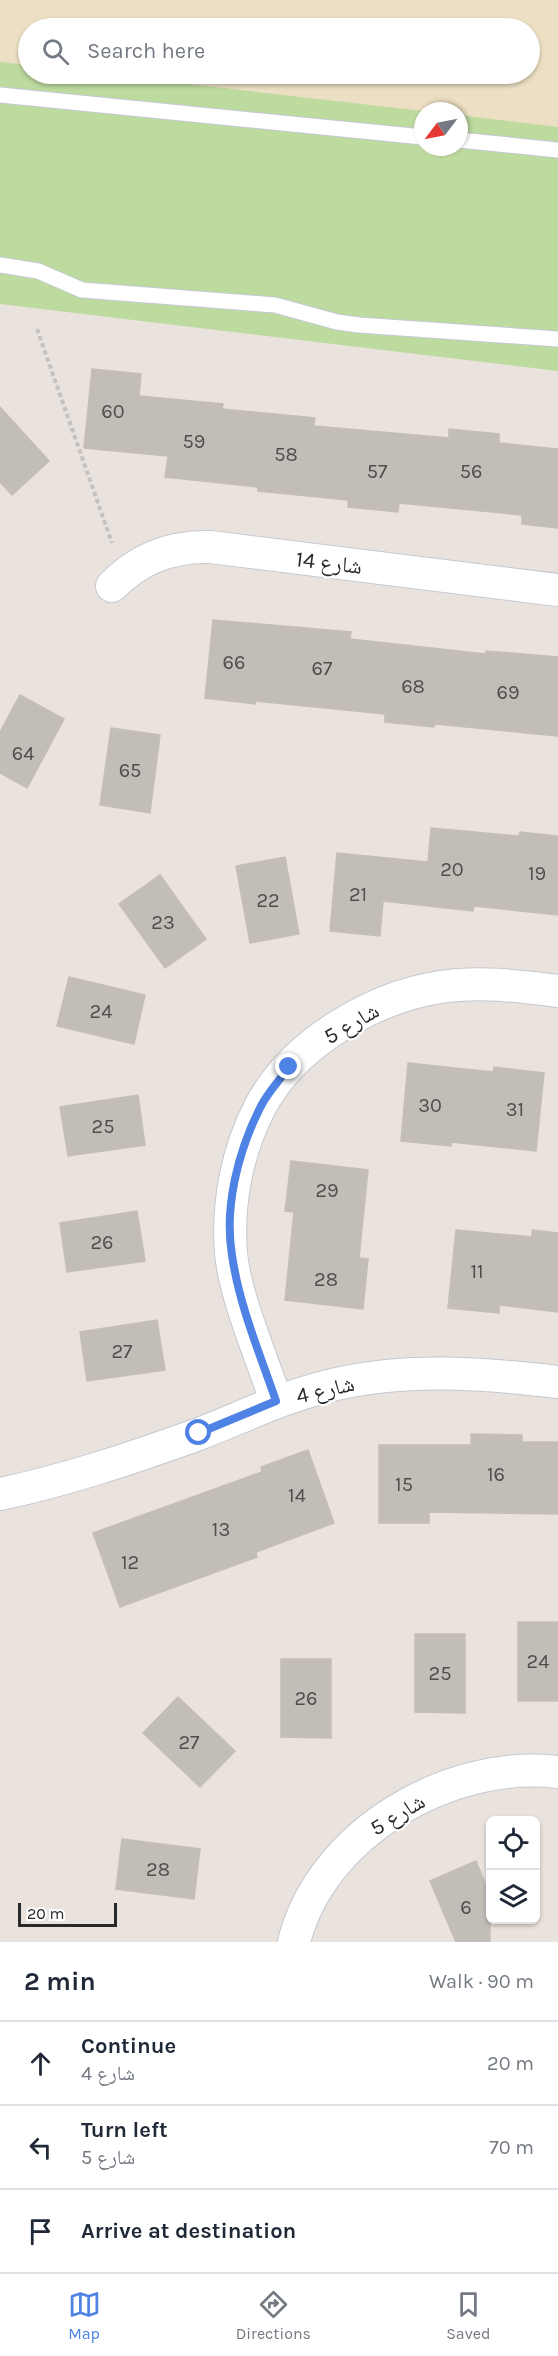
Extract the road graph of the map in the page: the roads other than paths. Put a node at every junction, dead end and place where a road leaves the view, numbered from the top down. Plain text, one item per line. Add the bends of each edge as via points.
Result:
1 (0, 95) edge
2 (414, 136) edge
3 (468, 141) edge
4 (558, 150) edge
5 (0, 265) edge
6 (558, 339) edge
7 (117, 580) road end
8 (558, 590) edge
9 (558, 991) edge
10 (558, 1382) edge
11 (276, 1401) junction
12 (0, 1494) edge
13 (558, 1772) edge
14 (294, 1942) edge

1 - 2 lane
3 - 4 lane
5 - 6 lane via 38,271 82,290 275,305 359,325
7 - 8 street, شارع 14 via 150,557 189,547
9 - 11 street, شارع 5 via 493,983 440,987 400,997 326,1034 289,1067 260,1107 241,1156 231,1204 231,1254
10 - 11 street, شارع 4 via 440,1373 330,1386
11 - 12 street, شارع 4 via 141,1454
13 - 14 street, شارع 5 via 505,1772 462,1781 422,1797 385,1819 354,1842 329,1870 308,1903

